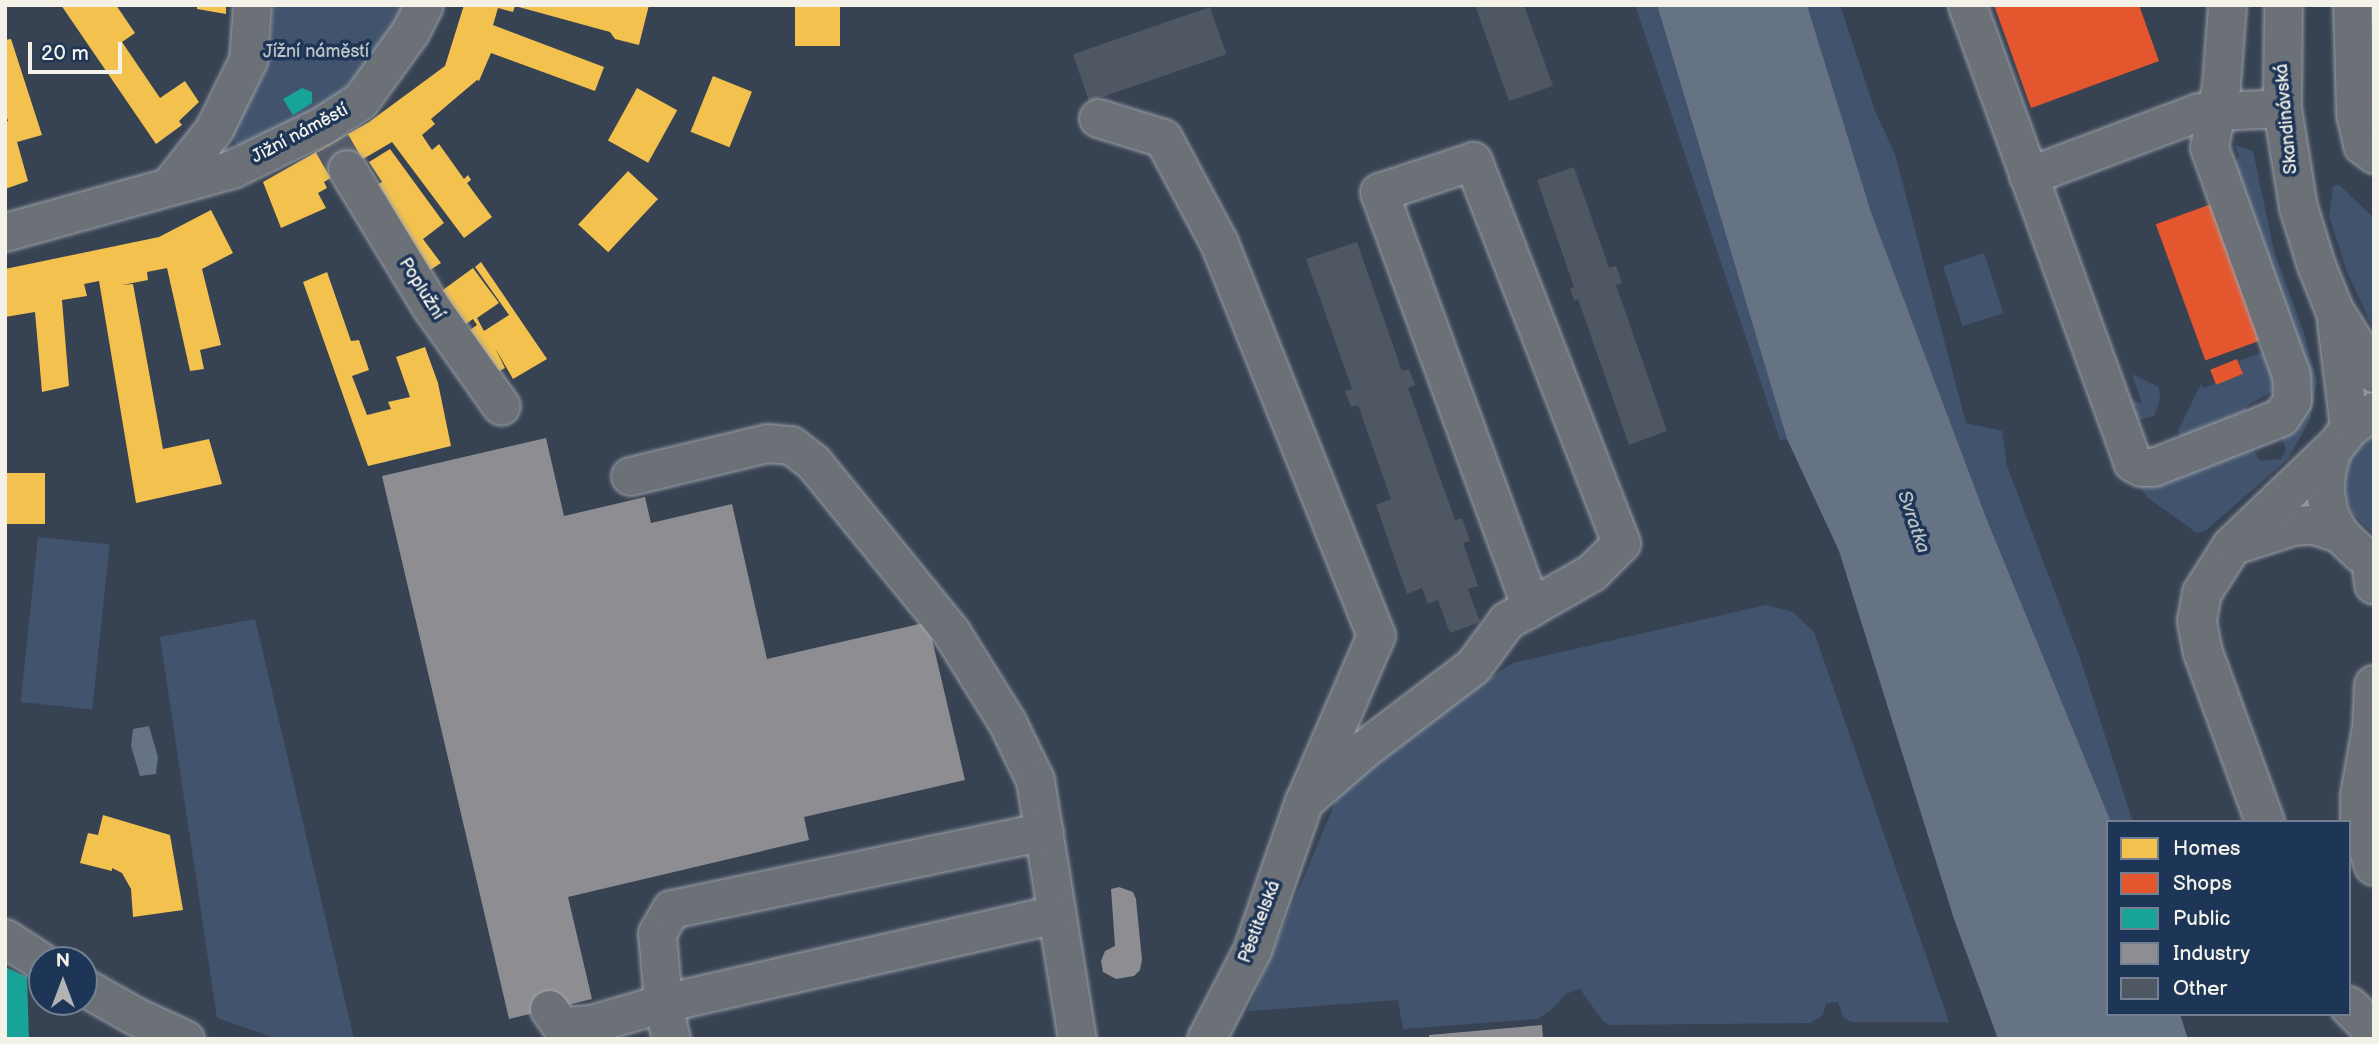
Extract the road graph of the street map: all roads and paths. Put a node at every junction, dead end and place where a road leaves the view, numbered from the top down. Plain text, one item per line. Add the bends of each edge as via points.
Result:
1 (252, 5) edge
2 (424, 5) edge
3 (1967, 5) edge
4 (2227, 5) edge
5 (2283, 5) edge
6 (2351, 5) edge
7 (2282, 107) junction
8 (2217, 110) junction
9 (1098, 118) dead end
10 (334, 146) junction
11 (2374, 154) edge
12 (2028, 176) junction
13 (169, 186) junction
14 (5, 232) edge
15 (2334, 310) junction
16 (2374, 373) edge
17 (501, 406) dead end
18 (2352, 430) edge
19 (630, 476) dead end
20 (2339, 533) junction
21 (2232, 546) junction
22 (2373, 568) edge
23 (1531, 607) junction
24 (2374, 685) edge
25 (2373, 725) edge
26 (1304, 801) junction
27 (2264, 820) edge
28 (1044, 831) junction
29 (2374, 866) edge
30 (1055, 914) junction
31 (5, 938) edge
32 (28, 953) edge
33 (98, 995) edge
34 (663, 1003) junction
35 (2351, 1008) edge
36 (550, 1009) dead end
37 (2374, 1031) edge
38 (185, 1039) edge
39 (671, 1039) edge
40 (1077, 1039) edge
41 (1206, 1039) edge

1 - 13 street via 248,60 214,129
2 - 10 street, Jižní náměstí
3 - 12 street
4 - 8 street
5 - 7 street, Skandinávská
6 - 11 street via 2355,114 2362,145
7 - 8 street
7 - 15 street, Skandinávská via 2298,206
8 - 12 street via 2188,116
8 - 12 street via 2209,147 2291,375 2292,400 2281,417 2152,467 2133,462
9 - 26 street, Pěstitelská via 1163,138 1219,243 1376,635
10 - 13 street, Jižní náměstí
10 - 17 street, Poplužní via 431,307
13 - 14 street, Jižní náměstí
15 - 16 street, Skandinávská
15 - 18 street, Skandinávská
18 - 20 street, Skandinávská via 2326,471 2329,514
18 - 21 highway
19 - 28 street via 767,443 791,445 813,462 951,632 1007,722 1035,780
20 - 21 highway via 2314,525 2293,526
20 - 22 street
21 - 27 highway via 2202,593 2197,621 2203,653
23 - 23 street via 1592,572 1621,543 1473,161 1379,192
23 - 26 street via 1507,620 1473,666 1364,748
24 - 25 highway
25 - 29 highway via 2362,774 2360,824
26 - 41 street, Pěstitelská via 1252,950
28 - 30 street
28 - 34 street via 671,909 657,933
30 - 34 street
30 - 40 street
31 - 32 street
33 - 38 street
34 - 36 street via 591,1024 561,1026
34 - 39 street
35 - 37 highway

